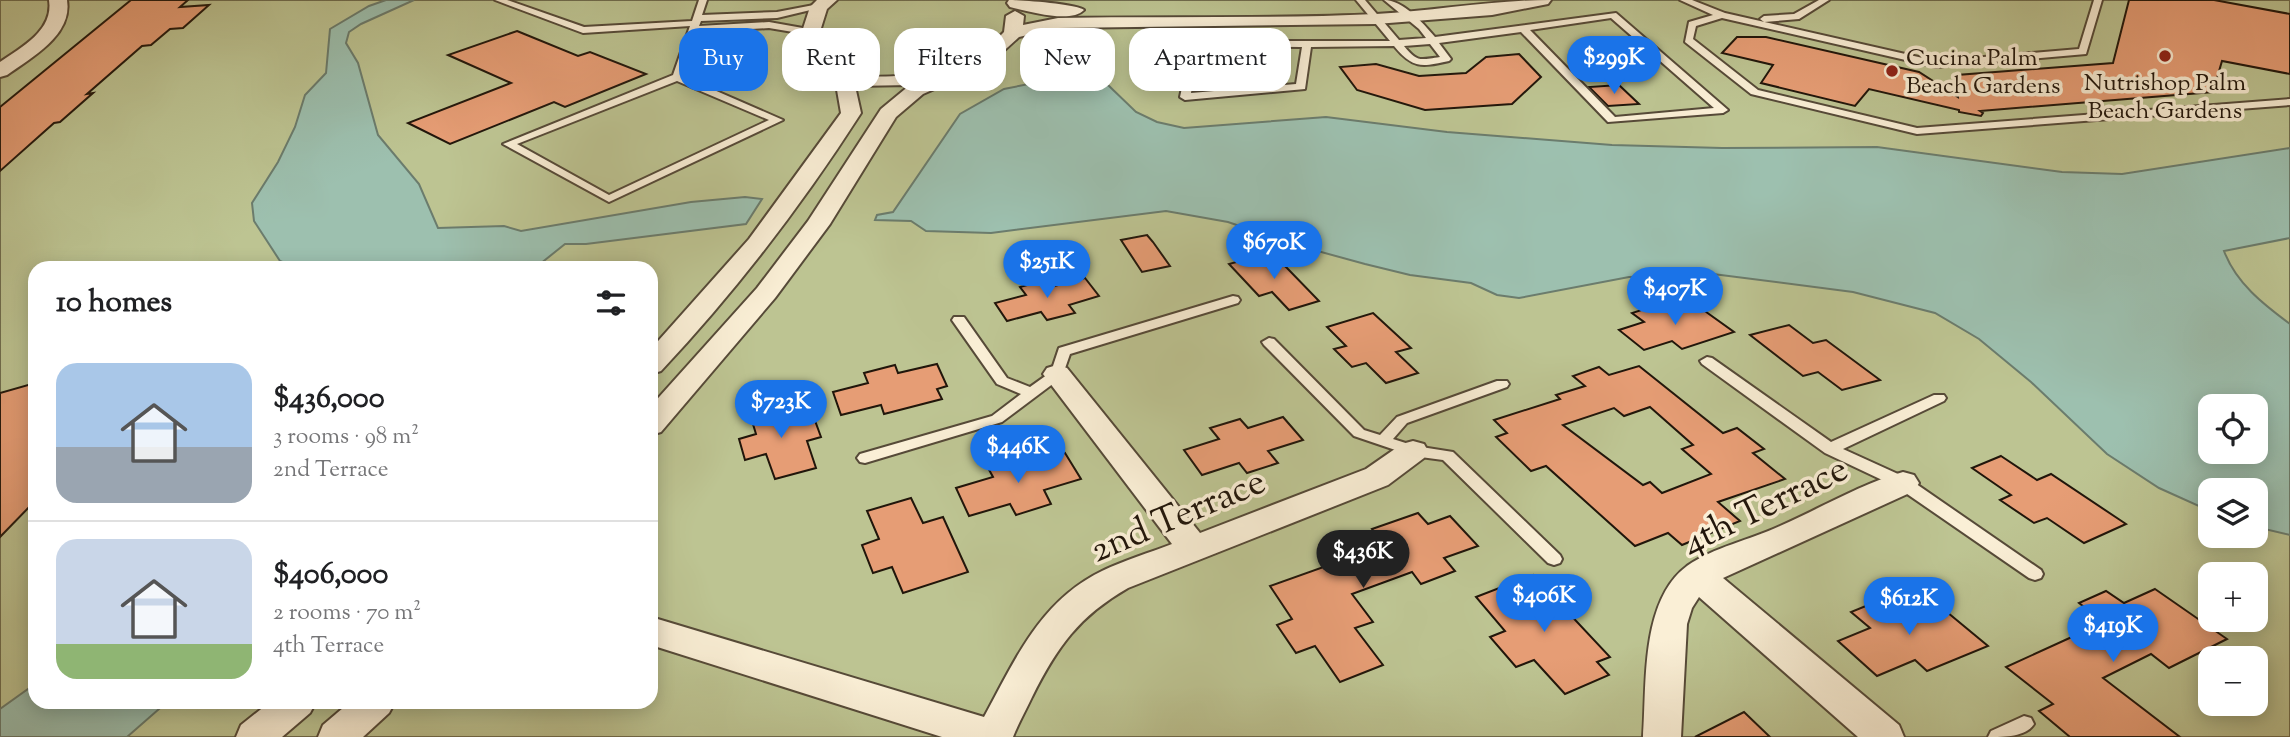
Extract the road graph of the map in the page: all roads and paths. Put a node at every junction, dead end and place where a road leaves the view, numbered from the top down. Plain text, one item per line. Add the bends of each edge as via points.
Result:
1 (58, 0) edge
2 (499, 0) edge
3 (1420, 0) edge
4 (1542, 0) edge
5 (1684, 0) edge
6 (1825, 0) edge
7 (2098, 0) edge
8 (705, 1) edge
9 (1389, 1) edge
10 (1016, 2) edge
11 (1362, 2) edge
12 (824, 4) edge
13 (1722, 15) junction
14 (1406, 16) junction
15 (1376, 19) junction
16 (1748, 20) junction
17 (695, 23) junction
18 (783, 28) edge
19 (813, 28) edge
20 (1522, 28) junction
21 (1013, 33) junction
22 (1006, 39) edge
23 (1433, 41) junction
24 (1396, 43) junction
25 (1307, 44) junction
26 (0, 71) edge
27 (677, 77) junction
28 (848, 91) edge
29 (915, 91) edge
30 (2290, 102) edge
31 (1233, 300) dead end
32 (959, 320) dead end
33 (1269, 342) dead end
34 (658, 357) edge
35 (1707, 361) dead end
36 (1057, 374) junction
37 (1502, 384) dead end
38 (1031, 393) junction
39 (1939, 398) dead end
40 (658, 417) edge
41 (1398, 446) junction
42 (1830, 449) junction
43 (865, 458) dead end
44 (1903, 483) junction
45 (1194, 548) junction
46 (1554, 559) dead end
47 (2035, 574) dead end
48 (1698, 576) junction
49 (658, 633) edge
50 (289, 709) edge
51 (368, 709) edge
52 (2024, 723) dead end
53 (255, 737) edge
54 (337, 737) edge
55 (993, 737) edge
56 (1662, 737) edge
57 (1885, 737) edge
58 (1998, 737) edge

1 - 26 street via 60,17 52,29
2 - 17 lane via 583,30
3 - 9 street
4 - 14 street via 1492,10
5 - 13 lane
6 - 16 lane via 1796,17
7 - 16 lane via 2083,52 1936,64
8 - 17 lane
9 - 11 street
9 - 14 lane
10 - 11 street via 1058,10
10 - 21 street
11 - 15 lane
12 - 17 lane via 777,15
12 - 19 street
13 - 16 lane
13 - 30 lane via 1692,24 1688,40 1755,92 1917,131
14 - 15 street
14 - 23 lane
15 - 21 street via 1058,23
15 - 24 lane
17 - 18 lane
17 - 27 lane
20 - 20 lane via 1612,120 1723,110 1613,15
20 - 23 lane
21 - 22 street
23 - 24 lane
23 - 24 lane via 1446,59 1411,60
24 - 25 lane
25 - 25 lane via 1195,43 1185,97 1301,87
27 - 27 lane via 779,120 610,199 508,144
28 - 34 street via 851,113 783,212
29 - 40 street via 888,113 824,215 773,283
31 - 36 lane via 1064,351
32 - 38 lane via 1002,381
33 - 41 lane via 1359,433
35 - 42 lane
36 - 38 lane
36 - 45 street
37 - 41 lane via 1402,420
38 - 43 lane via 997,419
39 - 42 lane
41 - 45 street, 2nd Terrace via 1377,477
41 - 46 lane via 1448,456
42 - 44 lane
44 - 47 lane
44 - 48 street, 4th Terrace
45 - 55 street, 2nd Terrace via 1116,579 1065,615
48 - 56 street, 4th Terrace via 1680,598 1669,624
48 - 57 street
49 - 55 street
50 - 53 street
51 - 54 street
52 - 58 lane

